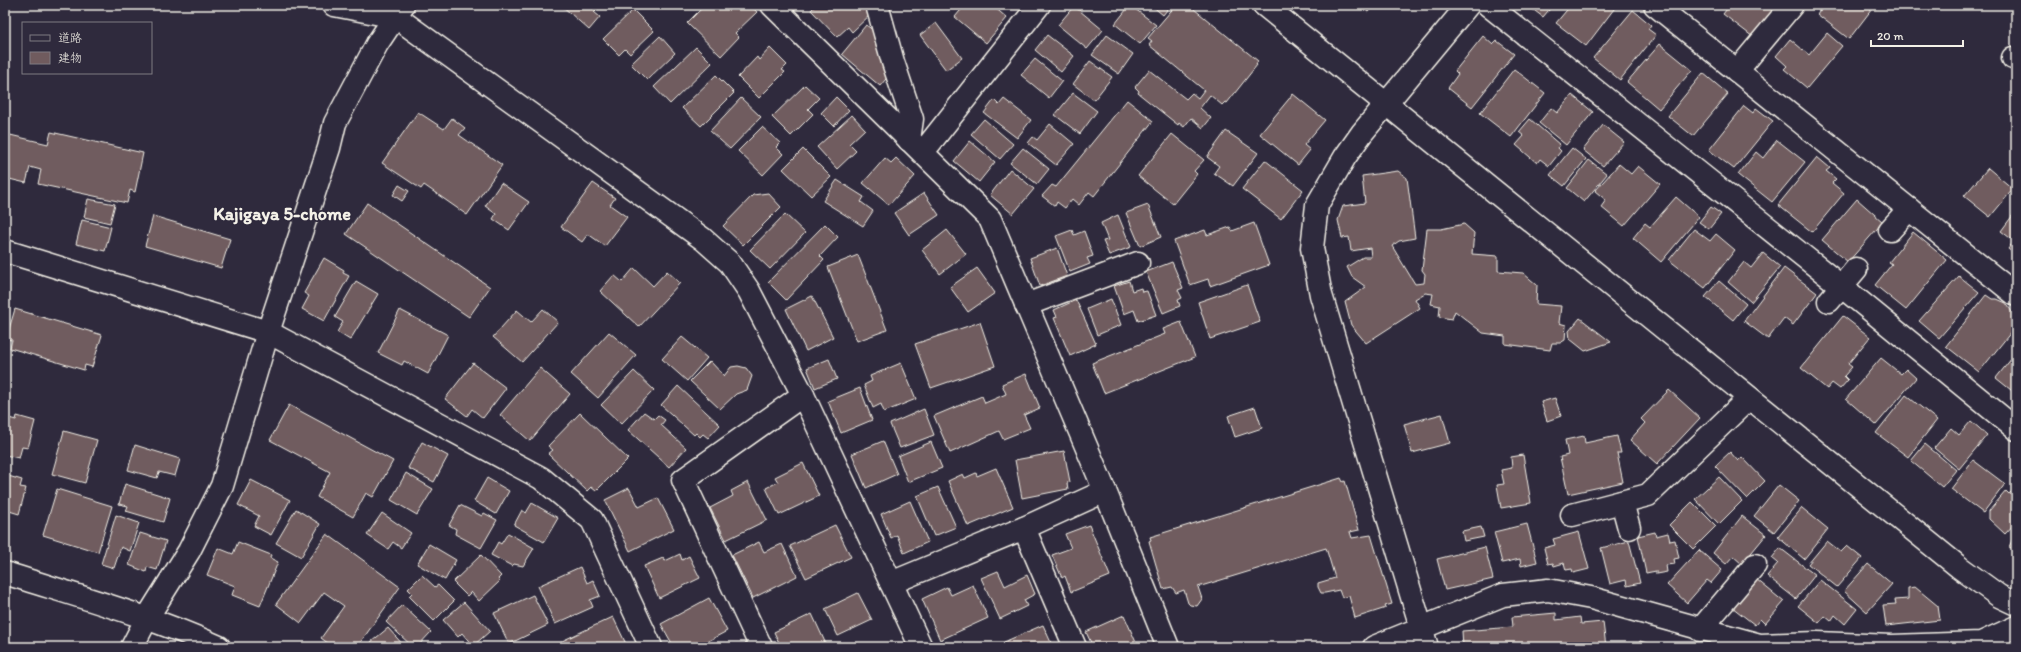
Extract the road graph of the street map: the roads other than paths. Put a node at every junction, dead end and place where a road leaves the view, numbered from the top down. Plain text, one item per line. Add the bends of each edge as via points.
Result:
1 (334, 5) edge
2 (772, 5) edge
3 (877, 5) edge
4 (1039, 5) edge
5 (1264, 5) edge
6 (1468, 5) edge
7 (1488, 5) edge
8 (1655, 5) edge
9 (1792, 5) edge
10 (399, 11) edge
11 (1737, 71) junction
12 (1386, 104) junction
13 (916, 146) junction
14 (1908, 209) junction
15 (1890, 230) dead end
16 (5, 251) edge
17 (1138, 263) dead end
18 (1856, 269) dead end
19 (1835, 294) junction
20 (2016, 295) edge
21 (1026, 305) junction
22 (268, 332) junction
23 (803, 395) junction
24 (1749, 398) junction
25 (2016, 429) edge
26 (1105, 491) junction
27 (1622, 502) junction
28 (1572, 516) dead end
29 (1024, 528) junction
30 (1629, 528) dead end
31 (1755, 565) dead end
32 (5, 573) edge
33 (891, 583) junction
34 (2016, 604) edge
35 (147, 618) junction
36 (2016, 627) edge
37 (1700, 630) junction
38 (1424, 637) edge
39 (1817, 645) edge
40 (132, 647) edge
41 (219, 647) edge
42 (651, 647) edge
43 (762, 647) edge
44 (921, 647) edge
45 (1075, 647) edge
46 (1168, 647) edge
47 (1374, 647) edge
48 (1892, 647) edge

1 - 10 street
2 - 13 street
3 - 13 street via 912,119
4 - 13 street
5 - 12 street
6 - 12 street
7 - 19 street
8 - 11 street
9 - 11 street
10 - 22 street via 377,44 335,123
10 - 23 street via 703,239 730,263 749,291
11 - 14 street
12 - 24 street
12 - 38 street via 1345,157 1317,205 1312,248 1321,295
13 - 21 street via 990,219
14 - 15 street
14 - 20 street
16 - 22 street
17 - 21 street
18 - 19 street
19 - 25 street
21 - 26 street
22 - 35 street via 222,486 189,551
22 - 42 street via 541,478 592,520
23 - 33 street
23 - 43 street via 683,480
24 - 27 street via 1648,495
24 - 34 street via 1958,567 1999,596
26 - 29 street
26 - 46 street
27 - 28 street
27 - 30 street
29 - 33 street
29 - 45 street
31 - 37 street
32 - 35 street
33 - 44 street
35 - 40 street
35 - 41 street
36 - 48 street via 1981,643
37 - 38 street via 1591,598 1548,590 1503,595
37 - 39 street via 1760,646
38 - 47 street
39 - 48 street

